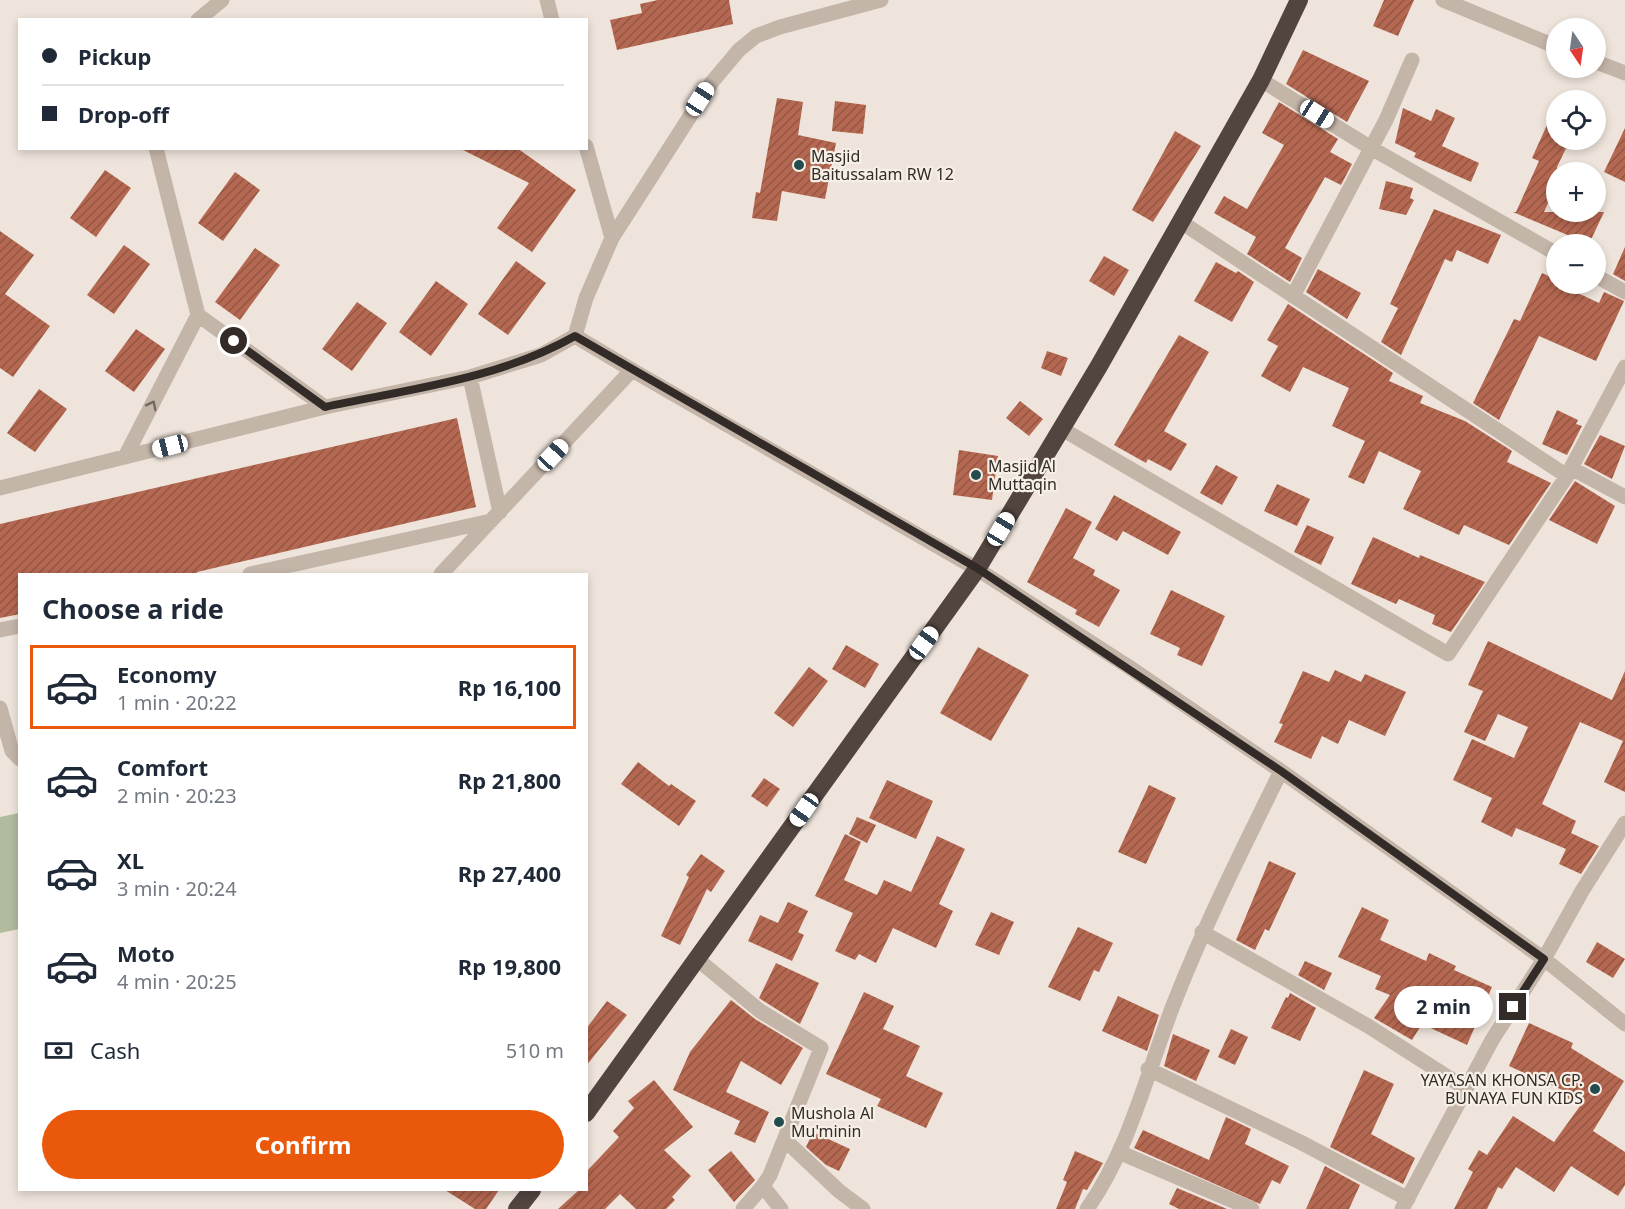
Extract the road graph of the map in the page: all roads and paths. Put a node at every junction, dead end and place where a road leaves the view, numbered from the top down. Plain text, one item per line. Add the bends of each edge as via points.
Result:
1 (222, 0) edge
2 (547, 0) edge
3 (881, 0) edge
4 (1299, 0) edge
5 (1443, 0) edge
6 (200, 18) edge
7 (552, 18) edge
8 (1546, 42) edge
9 (1412, 60) dead end
10 (1606, 66) edge
11 (1625, 74) edge
12 (1261, 81) junction
13 (1371, 148) junction
14 (157, 150) edge
15 (587, 150) edge
16 (1181, 222) junction
17 (612, 238) junction
18 (1546, 248) edge
19 (1606, 282) edge
20 (1625, 292) edge
21 (1293, 296) junction
22 (198, 315) junction
23 (575, 336) junction
24 (1625, 366) edge
25 (632, 370) junction
26 (470, 377) junction
27 (325, 407) junction
28 (1062, 429) junction
29 (125, 457) junction
30 (1569, 472) junction
31 (0, 488) edge
32 (1625, 496) edge
33 (495, 517) junction
34 (977, 568) junction
35 (254, 573) edge
36 (442, 573) edge
37 (18, 626) edge
38 (0, 630) edge
39 (0, 708) edge
40 (18, 757) edge
41 (1281, 771) junction
42 (1625, 823) edge
43 (1202, 932) junction
44 (697, 959) junction
45 (1544, 959) junction
46 (1625, 1024) edge
47 (1148, 1070) junction
48 (1465, 1088) junction
49 (588, 1110) edge
50 (785, 1140) junction
51 (1121, 1153) junction
52 (763, 1186) junction
53 (531, 1191) edge
54 (1405, 1204) edge
55 (517, 1209) edge
56 (743, 1209) edge
57 (780, 1209) edge
58 (862, 1209) edge
59 (1087, 1209) edge
60 (1252, 1209) edge

1 - 6 street
2 - 7 street
3 - 17 street via 780,27 756,36 739,50 712,82
4 - 12 highway
5 - 8 street
9 - 13 street
10 - 11 street
12 - 13 street
12 - 16 highway
13 - 18 street
13 - 21 street
14 - 22 street
15 - 17 street
16 - 21 street
16 - 28 highway
17 - 23 street via 586,298
19 - 20 street
21 - 30 street
22 - 27 street
29 -> 22 street
23 - 25 street
23 - 26 street via 541,355
24 - 30 street
25 - 33 street
25 - 34 street
26 - 27 street
26 - 33 street
27 - 29 street
28 - 30 street via 1448,654
28 - 34 highway
29 - 31 street
30 - 32 street
33 - 35 street
33 - 36 street
34 - 41 street
34 - 44 highway
37 - 38 street
39 - 40 street via 12,751
41 - 43 street
41 - 45 street
42 - 45 street
43 - 47 street
43 - 48 street via 1368,1026
44 - 49 highway
44 - 50 street via 760,1011 821,1048
45 - 46 street
45 - 48 street
47 - 51 street
47 - 54 street via 1283,1133
48 - 54 street
50 - 52 street
50 - 58 street
51 - 59 street
51 - 60 street
52 - 56 street
52 - 57 street
53 - 55 highway

